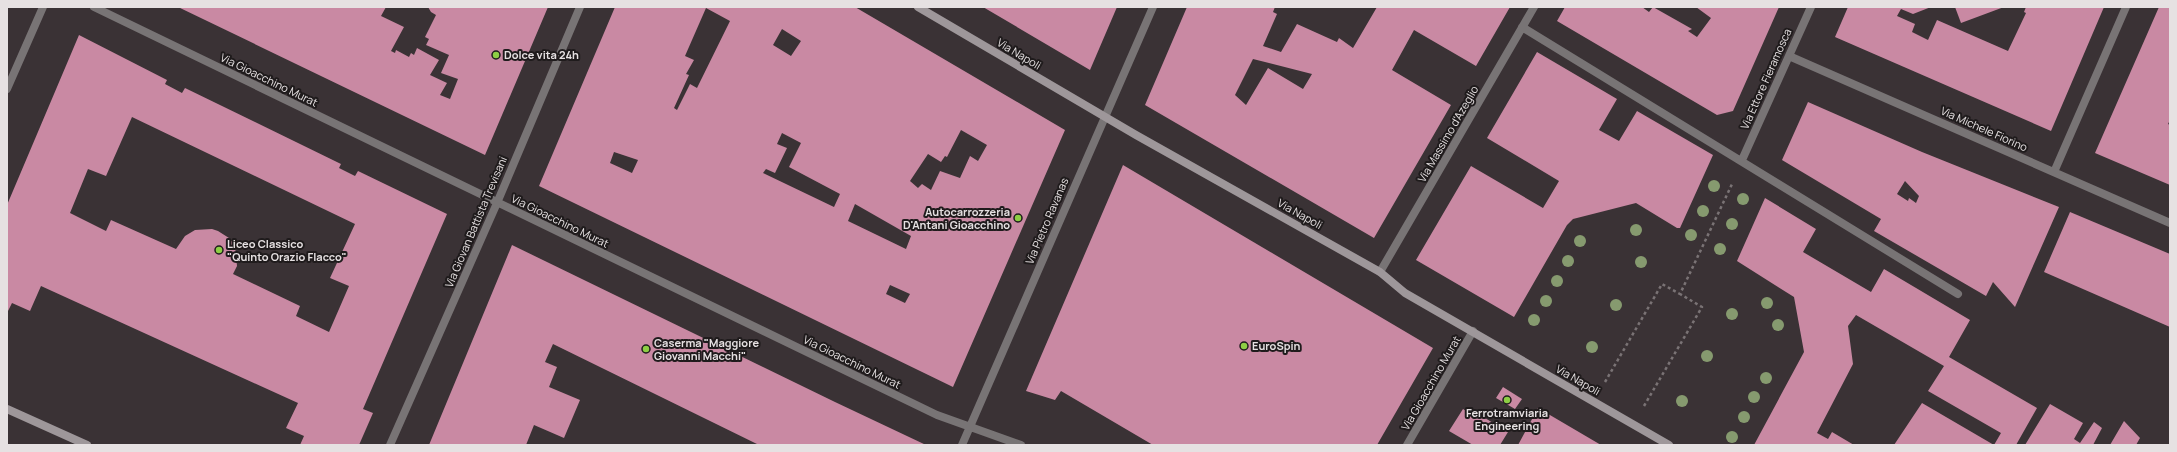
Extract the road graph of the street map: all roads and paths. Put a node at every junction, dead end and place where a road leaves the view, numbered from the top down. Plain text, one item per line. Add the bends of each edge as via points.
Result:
1 (43, 7) edge
2 (94, 7) edge
3 (580, 7) edge
4 (918, 7) edge
5 (1153, 7) edge
6 (1534, 7) edge
7 (1810, 7) edge
8 (2126, 7) edge
9 (1522, 27) junction
10 (1789, 56) junction
11 (7, 89) edge
12 (1105, 116) junction
13 (1742, 160) junction
14 (2054, 172) junction
15 (1734, 180) dead end
16 (497, 203) junction
17 (2170, 223) edge
18 (1380, 272) junction
19 (1680, 294) junction
20 (1958, 294) dead end
21 (1473, 332) junction
22 (1601, 389) dead end
23 (7, 409) edge
24 (1640, 412) dead end
25 (969, 428) junction
26 (87, 445) edge
27 (390, 445) edge
28 (962, 445) edge
29 (1021, 445) edge
30 (1407, 445) edge
31 (1669, 445) edge

1 - 11 street
2 - 16 street, Via Gioacchino Murat
3 - 16 street, Via Giovan Battista Trevisani
4 - 12 street, Via Napoli
5 - 12 street, Via Pietro Ravanas
6 - 9 street, Via Massimo d'Azeglio
7 - 10 street, Via Ettore Fieramosca
8 - 14 street
9 - 13 street
9 - 18 street, Via Massimo d'Azeglio
10 - 13 street, Via Ettore Fieramosca
10 - 14 street, Via Michele Fiorino
12 - 18 street, Via Napoli
12 - 25 street, Via Pietro Ravanas
13 - 20 street
14 - 17 street, Via Michele Fiorino
15 - 19 path
16 - 25 street, Via Gioacchino Murat via 937,415
16 - 27 street, Via Giovan Battista Trevisani
18 - 21 street, Via Napoli via 1405,293
19 - 22 path via 1662,284
19 - 24 path via 1702,306
21 - 30 street, Via Gioacchino Murat
21 - 31 street, Via Napoli
23 - 26 street
25 - 28 street, Via Pietro Ravanas
25 - 29 street, Via Gioacchino Murat

